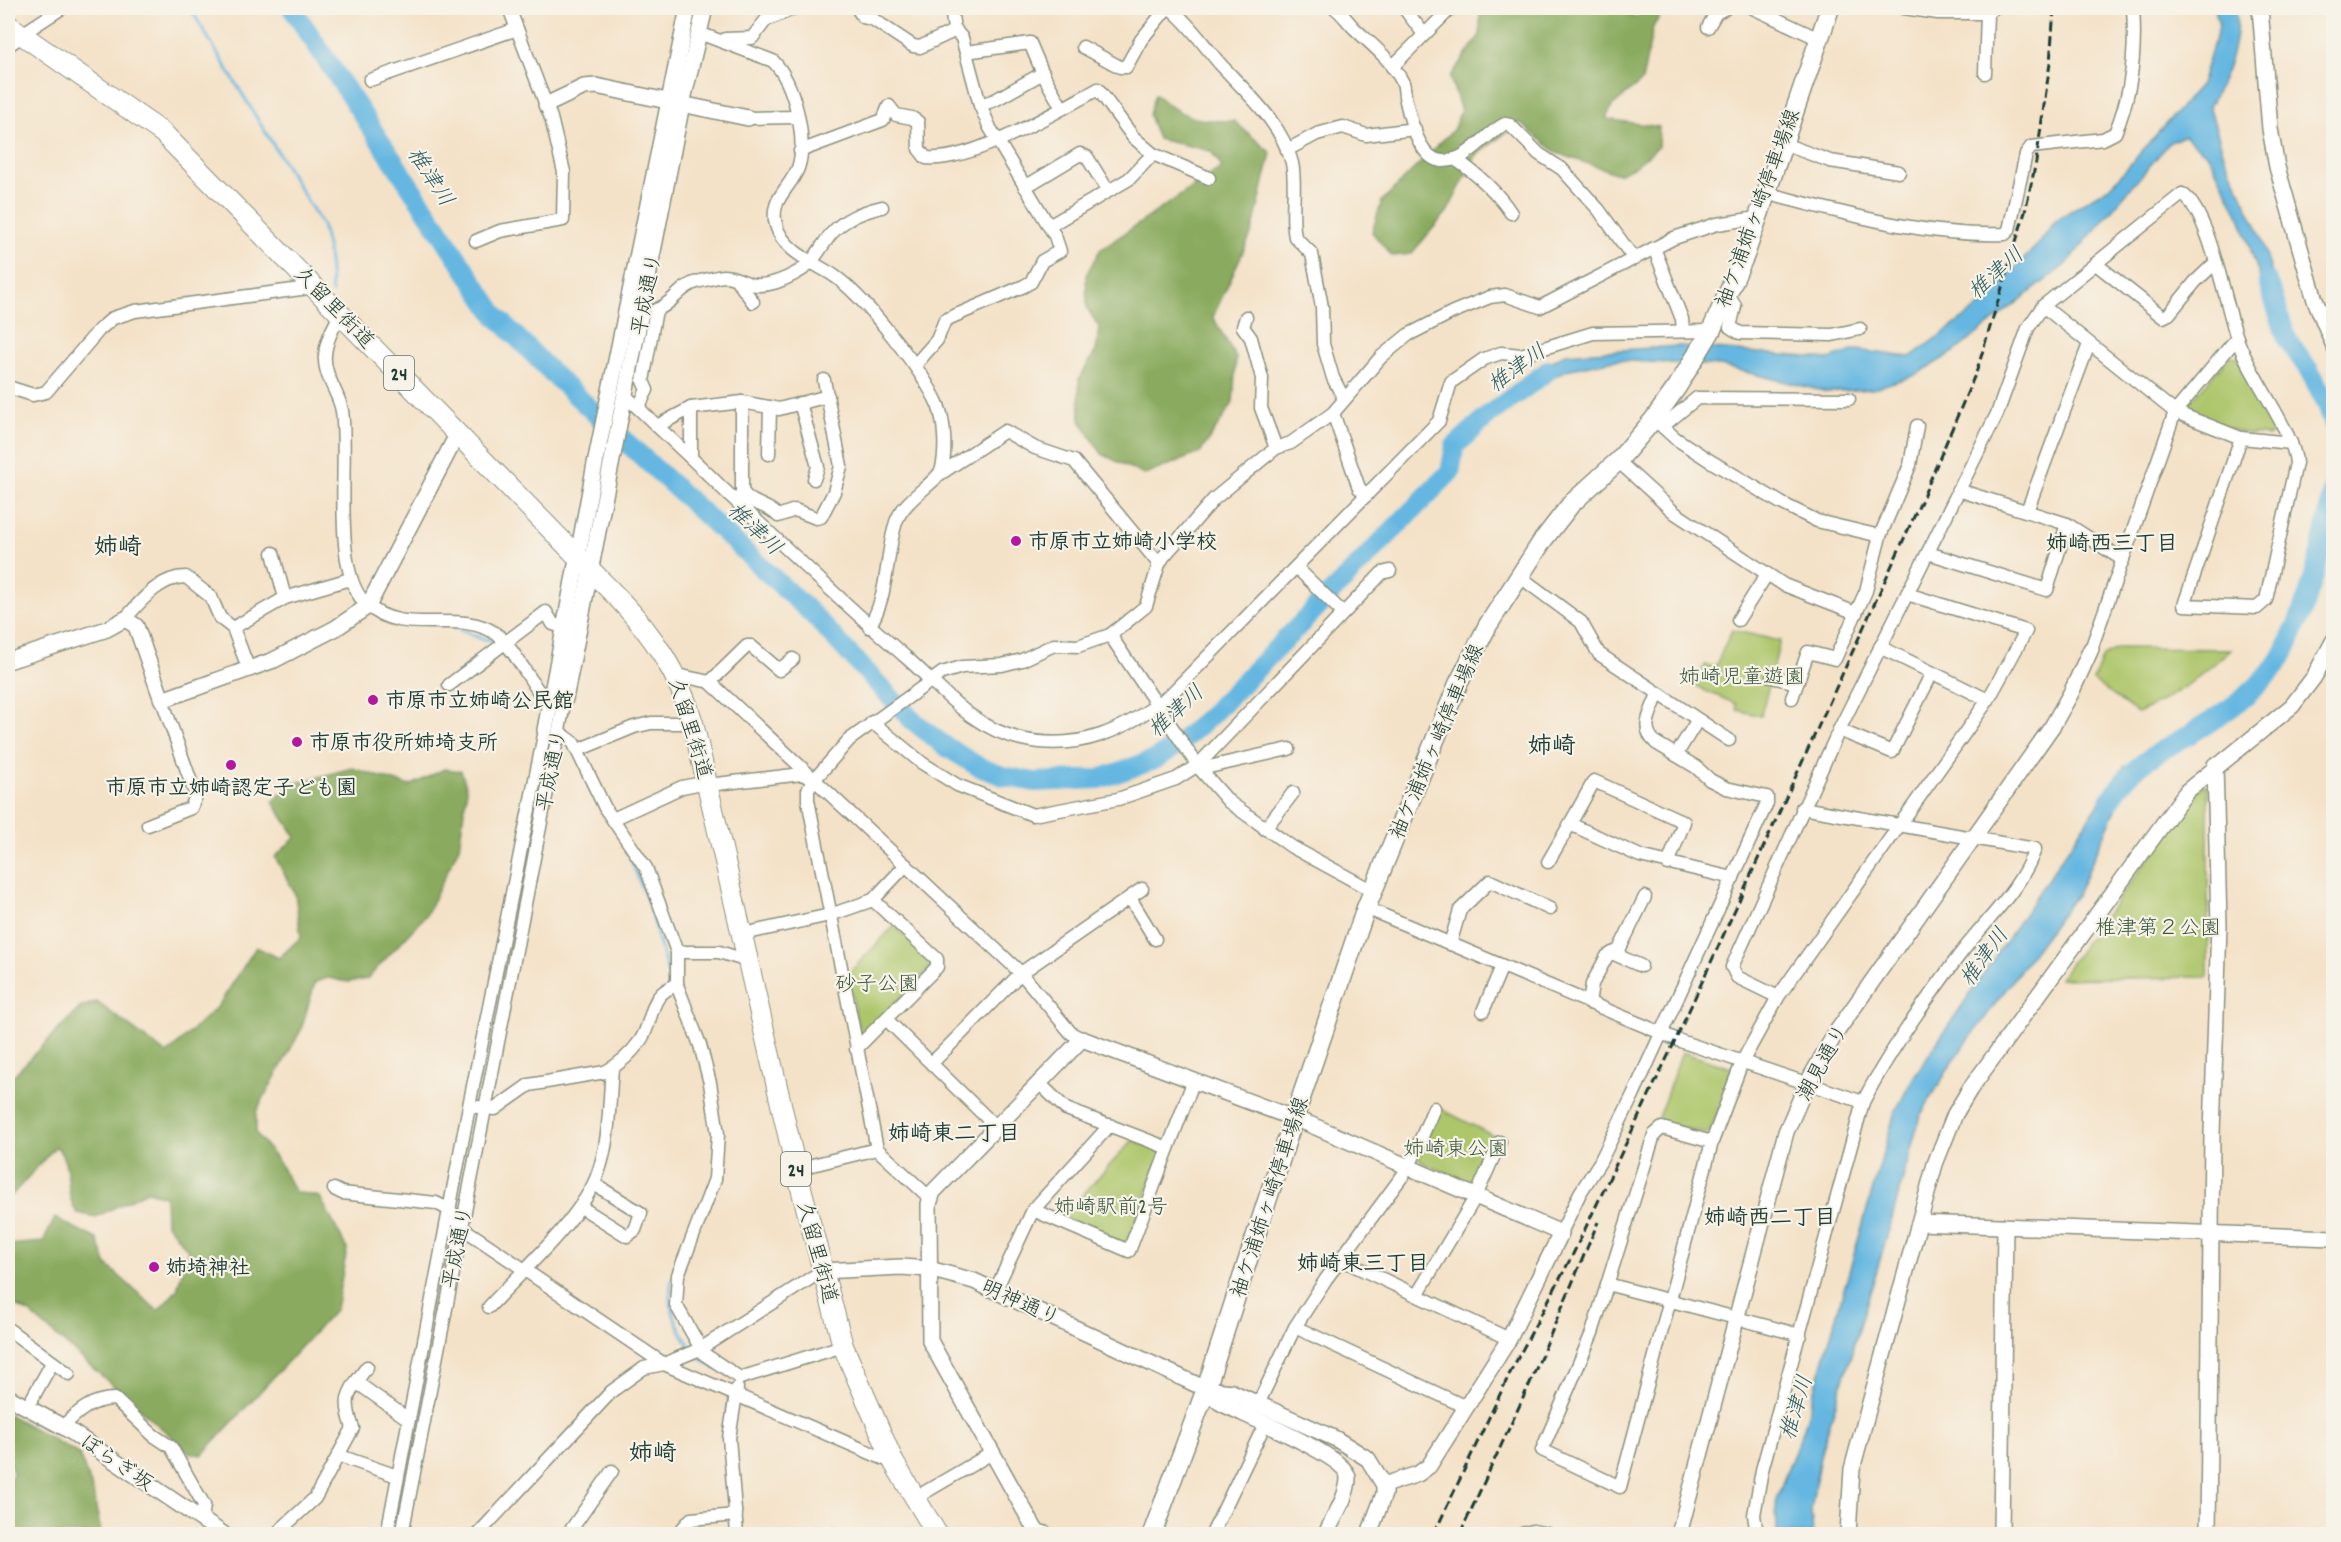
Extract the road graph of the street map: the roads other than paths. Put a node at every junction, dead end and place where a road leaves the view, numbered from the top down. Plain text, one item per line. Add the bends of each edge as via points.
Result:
1 (62, 8) edge
2 (509, 8) edge
3 (705, 8) edge
4 (795, 8) edge
5 (857, 8) edge
6 (951, 8) edge
7 (1168, 8) edge
8 (1335, 8) edge
9 (1404, 8) edge
10 (1451, 8) edge
11 (1726, 8) edge
12 (1753, 8) edge
13 (1830, 8) edge
14 (1904, 8) edge
15 (2133, 8) edge
16 (2260, 8) edge
17 (685, 9) edge
18 (1991, 10) edge
19 (1708, 27) dead end
20 (517, 29) junction
21 (956, 30) junction
22 (699, 33) junction
23 (1423, 33) junction
24 (12, 34) edge
25 (1819, 39) junction
26 (719, 41) junction
27 (1083, 47) dead end
28 (966, 52) junction
29 (1392, 67) junction
30 (1985, 73) dead end
31 (1043, 74) junction
32 (370, 80) dead end
33 (675, 102) junction
34 (546, 105) junction
35 (980, 105) junction
36 (1062, 108) junction
37 (796, 117) junction
38 (748, 118) joint
39 (1416, 129) junction
40 (997, 141) junction
41 (1781, 144) junction
42 (1287, 150) junction
43 (800, 151) junction
44 (1153, 154) junction
45 (1455, 159) junction
46 (1899, 172) dead end
47 (1209, 178) dead end
48 (1025, 187) junction
49 (1108, 191) junction
50 (1765, 193) junction
51 (882, 207) dead end
52 (1511, 213) dead end
53 (1757, 218) junction
54 (1049, 226) junction
55 (476, 241) dead end
56 (1654, 248) junction
57 (1634, 259) junction
58 (811, 263) junction
59 (2215, 263) junction
60 (2096, 264) junction
61 (736, 279) junction
62 (316, 287) junction
63 (1728, 295) junction
64 (753, 302) dead end
65 (2043, 306) junction
66 (341, 313) junction
67 (1246, 317) dead end
68 (1860, 329) dead end
69 (1683, 331) junction
70 (1711, 331) junction
71 (2237, 338) junction
72 (2089, 344) junction
73 (2334, 345) edge
74 (915, 365) junction
75 (824, 380) dead end
76 (8, 387) edge
77 (828, 396) junction
78 (1344, 399) junction
79 (1849, 399) dead end
80 (630, 402) junction
81 (742, 402) junction
82 (800, 403) junction
83 (770, 407) junction
84 (691, 408) junction
85 (2175, 412) junction
86 (1334, 414) junction
87 (1659, 423) junction
88 (657, 426) junction
89 (1917, 426) dead end
90 (458, 435) junction
91 (2241, 438) junction
92 (2291, 443) junction
93 (1276, 448) junction
94 (769, 454) dead end
95 (691, 458) junction
96 (1618, 461) junction
97 (940, 474) junction
98 (814, 478) dead end
99 (1958, 490) junction
100 (1367, 495) junction
101 (2026, 511) junction
102 (778, 516) junction
103 (2067, 524) junction
104 (770, 533) junction
105 (1880, 536) junction
106 (273, 553) dead end
107 (1928, 553) junction
108 (2123, 560) junction
109 (1159, 564) junction
110 (585, 565) junction
111 (1296, 567) junction
112 (1390, 571) dead end
113 (1767, 574) junction
114 (1519, 576) junction
115 (350, 579) junction
116 (1907, 594) junction
117 (285, 598) junction
118 (368, 606) junction
119 (1342, 612) junction
120 (1856, 613) junction
121 (125, 619) junction
122 (1738, 620) dead end
123 (563, 627) junction
124 (869, 627) junction
125 (232, 628) junction
126 (1110, 635) junction
127 (2334, 640) edge
128 (504, 642) junction
129 (1880, 647) junction
130 (2091, 649) joint
131 (793, 659) dead end
132 (8, 661) edge
133 (249, 670) junction
134 (1932, 673) junction
135 (677, 675) junction
136 (1773, 677) dead end
137 (930, 681) junction
138 (710, 682) junction
139 (1797, 683) junction
140 (449, 685) dead end
141 (1658, 693) junction
142 (1792, 698) dead end
143 (565, 699) joint
144 (162, 700) junction
145 (1988, 700) junction
146 (1157, 705) junction
147 (549, 706) junction
148 (1697, 721) junction
149 (872, 722) junction
150 (693, 723) junction
151 (1839, 730) junction
152 (552, 731) junction
153 (1729, 740) dead end
154 (1289, 749) dead end
155 (578, 750) junction
156 (1676, 754) junction
157 (2215, 765) junction
158 (1199, 767) junction
159 (814, 780) junction
160 (708, 783) junction
161 (1293, 793) dead end
162 (1803, 808) junction
163 (613, 819) junction
164 (1570, 824) junction
165 (148, 825) dead end
166 (1900, 825) junction
167 (1265, 829) junction
168 (1974, 838) junction
169 (1548, 855) dead end
170 (1668, 864) junction
171 (906, 865) junction
172 (1732, 878) junction
173 (1142, 889) dead end
174 (1373, 891) junction
175 (1645, 897) dead end
176 (1130, 898) junction
177 (873, 900) junction
178 (1366, 908) junction
179 (1550, 909) dead end
180 (830, 915) junction
181 (743, 934) junction
182 (1155, 939) dead end
183 (1449, 944) junction
184 (677, 952) junction
185 (1612, 953) junction
186 (748, 961) junction
187 (1502, 966) junction
188 (1641, 966) dead end
189 (1021, 973) junction
190 (677, 985) junction
191 (1778, 997) junction
192 (1589, 1003) junction
193 (1483, 1011) dead end
194 (886, 1019) junction
195 (1661, 1033) junction
196 (1082, 1039) junction
197 (856, 1049) junction
198 (1742, 1062) junction
199 (932, 1063) junction
200 (612, 1068) junction
201 (1194, 1080) junction
202 (1040, 1083) junction
203 (1807, 1084) junction
204 (1863, 1102) junction
205 (469, 1106) junction
206 (484, 1108) junction
207 (1434, 1108) dead end
208 (1295, 1118) junction
209 (1110, 1125) junction
210 (996, 1127) junction
211 (1500, 1142) dead end
212 (1712, 1142) junction
213 (1168, 1148) junction
214 (877, 1149) junction
215 (1409, 1167) junction
216 (796, 1169) junction
217 (594, 1184) junction
218 (334, 1189) dead end
219 (1476, 1196) junction
220 (930, 1198) junction
221 (581, 1207) junction
222 (450, 1210) junction
223 (1033, 1210) junction
224 (1919, 1223) junction
225 (461, 1227) junction
226 (2005, 1227) junction
227 (1561, 1233) junction
228 (2212, 1233) junction
229 (2334, 1238) edge
230 (1340, 1259) junction
231 (523, 1269) junction
232 (928, 1269) junction
233 (822, 1271) junction
234 (1607, 1284) junction
235 (996, 1289) junction
236 (1416, 1295) junction
237 (1671, 1301) junction
238 (489, 1307) dead end
239 (1735, 1318) junction
240 (1295, 1327) junction
241 (8, 1329) edge
242 (1800, 1335) junction
243 (1509, 1339) junction
244 (843, 1346) junction
245 (700, 1349) junction
246 (52, 1363) junction
247 (664, 1364) junction
248 (367, 1367) dead end
249 (69, 1374) dead end
250 (740, 1378) junction
251 (356, 1382) junction
252 (1206, 1389) junction
253 (736, 1394) junction
254 (8, 1397) edge
255 (1258, 1404) junction
256 (28, 1406) junction
257 (1466, 1407) junction
258 (408, 1419) junction
259 (1264, 1424) junction
260 (63, 1426) junction
261 (992, 1453) junction
262 (340, 1456) junction
263 (894, 1463) junction
264 (612, 1472) dead end
265 (397, 1476) junction
266 (1384, 1485) junction
267 (915, 1498) junction
268 (736, 1515) junction
269 (202, 1520) junction
270 (224, 1534) edge
271 (276, 1534) edge
272 (387, 1534) edge
273 (402, 1534) edge
274 (480, 1534) edge
275 (570, 1534) edge
276 (678, 1534) edge
277 (736, 1534) edge
278 (937, 1534) edge
279 (1045, 1534) edge
280 (1152, 1534) edge
281 (1212, 1534) edge
282 (1326, 1534) edge
283 (1369, 1534) edge
284 (1522, 1534) edge
285 (1548, 1534) edge
286 (1679, 1534) edge
287 (1757, 1534) edge
288 (1848, 1534) edge
289 (2001, 1534) edge
290 (2208, 1534) edge

1 - 24 street
2 - 20 street
3 - 22 street, 平成通り
4 - 26 street via 766,20 752,38
5 - 21 street via 863,16 913,46 920,47
6 - 21 street
7 - 27 street via 1141,40 1126,68
7 - 42 street via 1189,23 1255,101
8 - 29 street via 1375,44
9 - 23 street
10 - 23 street
11 - 19 street via 1716,13
12 - 25 street
13 - 25 main road, 袖ケ浦姉ヶ崎停車場線
14 - 18 street via 1938,13
15 - 50 street via 2134,56 2115,133 2103,139 2031,147 2005,234 1973,235 1901,225
16 - 73 street via 2277,167 2315,300
17 - 33 street, 平成通り
18 - 30 street
20 - 32 street
20 - 34 street
21 - 28 street
22 - 26 street
22 - 33 street, 平成通り
23 - 29 street
24 - 62 main road, 久留里街道 / 24 via 163,133
25 - 41 main road, 袖ケ浦姉ヶ崎停車場線
26 - 37 street via 773,61 789,81
28 - 31 street via 1030,44
28 - 35 street
29 - 39 street via 1404,85
31 - 35 street
31 - 36 street
33 - 34 street via 596,86 584,87
33 - 38 street
33 - 80 street, 平成通り
33 - 110 street, 平成通り via 595,464
34 - 55 street via 564,171 563,220 500,231
35 - 40 street
36 - 40 street
36 - 44 street via 1098,89 1133,136
37 - 38 street
37 - 43 street
39 - 42 street via 1366,135 1343,127 1317,134
39 - 45 street via 1425,152 1433,159
40 - 43 street via 959,155 926,158 919,149 918,122 896,115 889,106 883,120
40 - 48 street
41 - 46 street via 1830,161
41 - 50 main road, 袖ケ浦姉ヶ崎停車場線
42 - 78 street via 1294,173 1295,237 1312,254 1322,307 1323,344
43 - 58 street via 798,168 776,201 776,226 787,243
44 - 47 street
44 - 49 street via 1129,179
45 - 52 street via 1486,182
45 - 57 street via 1497,128 1510,125 1539,154 1562,169 1599,210
48 - 49 street via 1080,154 1087,157
48 - 54 street
49 - 54 street
50 - 53 main road, 袖ケ浦姉ヶ崎停車場線
51 - 58 street via 854,214 831,234
53 - 56 street via 1717,224
53 - 63 main road, 袖ケ浦姉ヶ崎停車場線
54 - 74 street via 1060,250 1042,261 1031,282 945,320 937,340
56 - 57 street
56 - 69 street via 1682,319
57 - 78 street via 1540,307 1505,295 1453,312 1392,346
58 - 61 street via 772,284
58 - 74 street via 851,291
59 - 60 street via 2163,316
59 - 60 street via 2201,216 2182,194
59 - 71 street
60 - 65 street
61 - 64 street
61 - 80 street via 726,276 690,284 656,310 642,381 647,390
62 - 66 main road, 久留里街道 / 24
62 - 76 street via 135,311 113,318 45,392 33,395
63 - 68 street via 1735,306 1730,327 1740,333 1832,335
63 - 70 main road, 袖ケ浦姉ヶ崎停車場線
65 - 72 street
65 - 99 street via 2028,328 1997,414
66 - 90 main road, 久留里街道 / 24
66 - 115 street via 324,356 342,409
67 - 93 street via 1243,327 1251,338 1262,378 1261,408
69 - 70 street
69 - 100 street via 1593,333 1521,355 1501,352 1484,359 1451,382 1439,421
70 - 87 main road, 袖ケ浦姉ヶ崎停車場線 via 1669,399
71 - 85 street
71 - 92 street via 2251,372
72 - 85 street
72 - 101 street
74 - 97 street via 941,414
75 - 77 street
77 - 82 street
77 - 102 street via 841,466 834,492 821,517 795,510
78 - 86 street
79 - 87 street via 1697,398
80 - 88 street
80 - 110 street, 平成通り
81 - 83 street
81 - 84 street
81 - 102 street via 742,490 748,499 774,510
82 - 83 street via 779,409
82 - 98 street via 819,467
83 - 94 street
84 - 88 street
84 - 95 street
85 - 91 street
85 - 108 street
86 - 93 street via 1291,443
86 - 100 street via 1359,488
87 - 96 main road, 袖ケ浦姉ヶ崎停車場線
87 - 105 street via 1707,459 1817,521
88 - 95 street
89 - 105 street via 1910,465
90 - 110 main road, 久留里街道 / 24
90 - 118 street
91 - 92 street
91 - 92 street via 2184,605 2257,608 2266,600 2296,463
93 - 109 street via 1214,499
95 - 104 street
96 - 113 street via 1675,513
96 - 114 main road, 袖ケ浦姉ヶ崎停車場線 via 1571,504
97 - 109 street via 1005,431 1035,448 1074,461
97 - 124 street via 913,496 896,521 880,605
99 - 101 street
99 - 107 street
100 - 111 street
101 - 103 street
102 - 104 street
103 - 107 street via 2047,590
103 - 108 street
104 - 124 street
105 - 120 street via 1876,560
106 - 117 street
107 - 116 street
108 - 130 street
109 - 126 street via 1146,606
110 - 123 street, 平成通り
110 - 135 main road, 久留里街道 / 24 via 644,625
110 - 143 street, 平成通り
111 - 119 street
111 - 146 street
112 - 119 street via 1382,573
113 - 120 street via 1784,585
113 - 122 street
114 - 141 street via 1581,622 1599,654
114 - 174 main road, 袖ケ浦姉ヶ崎停車場線 via 1463,673
115 - 117 street
115 - 118 street
116 - 129 street
116 - 145 street via 2026,631
117 - 125 street
118 - 128 street via 397,620 482,626
118 - 133 street via 336,628
119 - 158 street
120 - 139 street via 1835,659 1808,652
121 - 125 street via 160,585 186,578 211,597 220,618
121 - 132 street via 107,629
121 - 144 street via 136,626
123 - 128 street via 553,624 546,612
123 - 147 street, 平成通り
124 - 137 street
125 - 133 street
126 - 137 street via 1078,646 1054,645 1002,665 962,667
126 - 146 street
127 - 157 street via 2292,706
128 - 140 street
128 - 147 street
129 - 134 street
129 - 151 street
130 - 168 street, 潮見通り via 2053,725
131 - 138 street via 779,670 747,646
133 - 144 street
134 - 145 street
134 - 151 street via 1892,752
135 - 138 street
135 - 150 main road, 久留里街道 / 24
136 - 139 street
137 - 146 street via 980,723 1011,736 1046,743 1084,741 1106,735
137 - 149 street
138 - 159 street
139 - 142 street
141 - 148 street
141 - 156 street via 1649,714 1648,732 1656,743
143 - 152 street, 平成通り
144 - 165 street via 196,796 191,808
145 - 166 street
146 - 158 street
147 - 152 street, 平成通り
148 - 153 street
148 - 156 street
149 - 158 street via 922,763 957,785 1033,815 1118,799
149 - 159 street via 849,740
150 - 155 street via 633,726
150 - 160 main road, 久留里街道 / 24
151 - 162 street
152 - 155 street via 573,742
152 - 205 street, 平成通り
152 - 206 street, 平成通り
154 - 158 street
155 - 163 street
156 - 172 street via 1726,788 1767,797
157 - 224 street via 2187,791 1970,1089 1955,1114 1935,1164
157 - 228 street via 2219,925
158 - 167 street via 1229,802
159 - 160 street via 802,774
159 - 171 street
159 - 180 street via 808,800
160 - 163 street via 682,787
160 - 181 main road, 久留里街道 / 24
161 - 167 street
162 - 166 street
162 - 191 street via 1732,967 1737,977
163 - 184 street via 646,868
164 - 169 street
164 - 170 street via 1640,856
164 - 170 street via 1594,781 1684,822
166 - 168 street
166 - 191 street
167 - 174 street
168 - 203 street, 潮見通り via 1835,1034
168 - 204 street via 2035,849 2008,896 1959,956 1890,1055
170 - 172 street
171 - 177 street
171 - 189 street
172 - 195 street
173 - 176 street
174 - 178 main road, 袖ケ浦姉ヶ崎停車場線
175 - 185 street via 1619,950
176 - 182 street
176 - 189 street
177 - 180 street
177 - 194 street via 938,959 937,967
178 - 183 street
178 - 208 main road, 袖ケ浦姉ヶ崎停車場線
179 - 183 street via 1490,880 1460,910
180 - 181 street
180 - 197 street
181 - 186 main road, 久留里街道 / 24
183 - 187 street
184 - 186 street via 719,952
184 - 190 street
185 - 188 street
185 - 192 street via 1592,984
186 - 216 main road, 久留里街道 / 24
187 - 192 street
187 - 193 street
189 - 196 street via 1071,1033
189 - 199 street
190 - 200 street via 657,996 640,1042
190 - 245 street via 700,1045 718,1134 715,1179 684,1256 675,1292 676,1305
191 - 198 street
192 - 195 street
194 - 197 street
194 - 199 street
195 - 198 street
195 - 227 street via 1600,1162
196 - 201 street
196 - 202 street
197 - 214 street
198 - 203 street
198 - 212 street
199 - 210 street
200 - 206 street via 529,1085 495,1109
200 - 217 street via 608,1115
201 - 208 street
201 - 213 street
202 - 209 street via 1066,1109
202 - 210 street
203 - 204 street
203 - 239 street, 潮見通り via 1786,1132
204 - 242 street
205 - 206 street
205 - 222 street, 平成通り
206 - 225 street, 平成通り
207 - 215 street
208 - 215 street
208 - 252 main road, 袖ケ浦姉ヶ崎停車場線
209 - 213 street
209 - 223 street
210 - 220 street
211 - 219 street
212 - 234 street via 1658,1130
212 - 237 street
213 - 223 street via 1129,1251
214 - 216 street
214 - 220 street
215 - 219 street
215 - 230 street
216 - 233 main road, 久留里街道 / 24
217 - 221 street
217 - 221 street via 641,1213 635,1230 627,1236
218 - 222 street via 436,1203
219 - 227 street
219 - 236 street
220 - 232 street
221 - 231 street
222 - 225 street
222 - 258 street, 平成通り
223 - 235 street
224 - 226 street
224 - 288 street via 1852,1469
225 - 231 street
225 - 273 street, 平成通り
226 - 228 street
226 - 289 street
227 - 243 street
228 - 229 street
228 - 290 street
230 - 236 street
230 - 240 street
231 - 238 street
231 - 247 street
232 - 233 street, 明神通り
232 - 235 street, 明神通り
232 - 261 street via 930,1341
233 - 244 main road, 久留里街道 / 24
233 - 245 street
234 - 237 street
234 - 237 street via 1577,1374 1542,1450 1620,1487
235 - 252 street, 明神通り
236 - 243 street
237 - 239 street
239 - 242 street
239 - 286 street, 潮見通り
240 - 255 street
240 - 257 street
241 - 246 street
242 - 287 street via 1756,1495
243 - 257 street
244 - 250 street
244 - 263 main road, 久留里街道 / 24
245 - 247 street
245 - 250 street
246 - 249 street
246 - 256 street
247 - 253 street
247 - 274 street via 644,1368 612,1391
248 - 251 street
250 - 253 street
251 - 258 street
251 - 262 street via 346,1402 353,1428
252 - 255 street, 明神通り via 1232,1392
252 - 259 street, 明神通り via 1219,1402
252 - 280 main road, 袖ケ浦姉ヶ崎停車場線
253 - 263 street
253 - 268 street via 729,1438
254 - 256 street, ぼらぎ坂
255 - 266 street, 明神通り via 1361,1453 1374,1465
256 - 260 street, ぼらぎ坂
257 - 266 street via 1424,1471
258 - 265 street, 平成通り
259 - 281 street
259 - 282 street, 明神通り via 1328,1455 1345,1469 1346,1488
260 - 269 street, ぼらぎ坂
260 - 269 street via 80,1410 101,1399 115,1399 171,1447 204,1505
261 - 267 street
261 - 279 street via 1036,1531
262 - 265 street
262 - 271 street via 315,1498
263 - 267 main road, 久留里街道 / 24
264 - 275 street
265 - 272 street, 平成通り
266 - 283 street via 1381,1507
267 - 278 main road, 久留里街道 / 24
268 - 276 street via 691,1519
268 - 277 street
269 - 270 street, ぼらぎ坂
284 - 285 street

